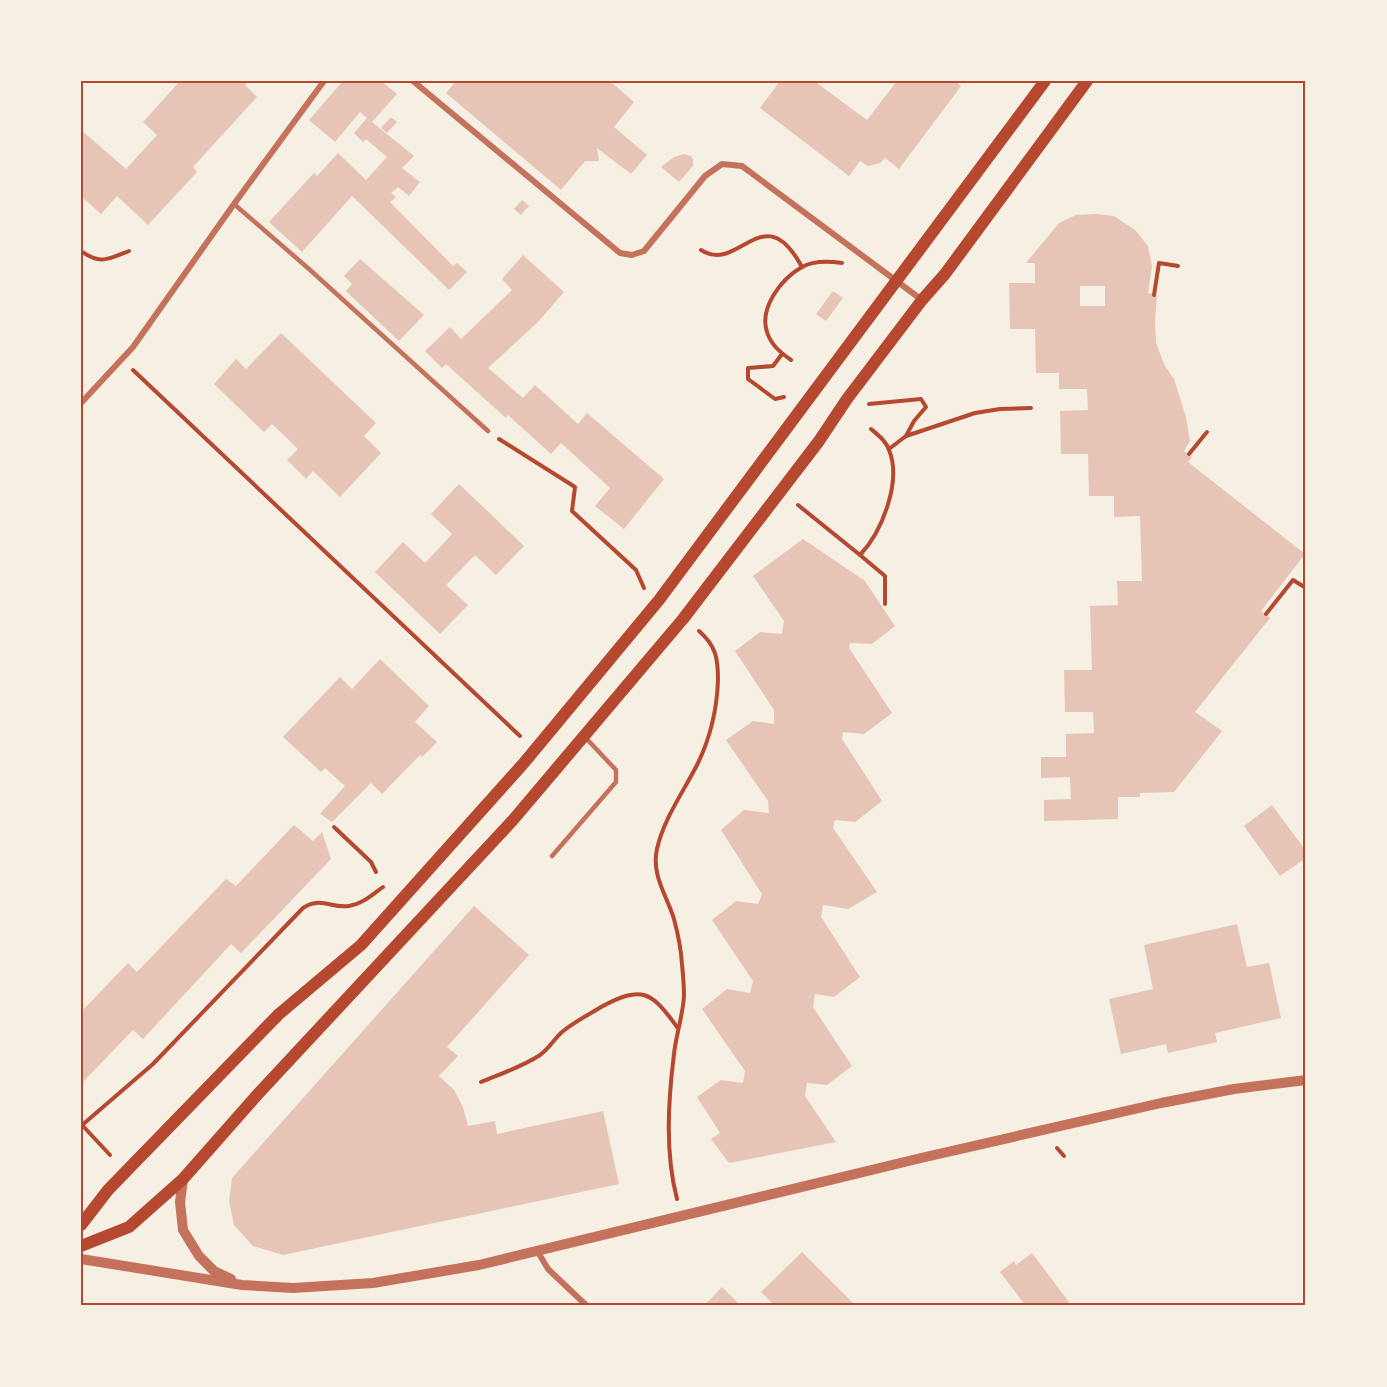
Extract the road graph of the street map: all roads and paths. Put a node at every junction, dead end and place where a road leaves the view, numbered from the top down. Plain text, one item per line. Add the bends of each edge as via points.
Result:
1 (324, 81) edge
2 (413, 81) edge
3 (1045, 81) edge
4 (1087, 81) edge
5 (234, 204) junction
6 (701, 250) dead end
7 (81, 251) edge
8 (129, 251) dead end
9 (1178, 266) dead end
10 (802, 267) junction
11 (851, 268) dead end
12 (897, 280) junction
13 (1154, 295) dead end
14 (922, 300) junction
15 (782, 354) junction
16 (121, 360) junction
17 (791, 360) dead end
18 (775, 399) dead end
19 (81, 403) edge
20 (860, 406) dead end
21 (1031, 408) dead end
22 (871, 429) dead end
23 (488, 431) dead end
24 (1207, 432) dead end
25 (906, 436) junction
26 (501, 441) dead end
27 (889, 449) junction
28 (1189, 454) dead end
29 (798, 505) dead end
30 (860, 555) junction
31 (1306, 588) edge
32 (646, 591) dead end
33 (885, 604) dead end
34 (1266, 614) dead end
35 (699, 631) dead end
36 (584, 736) junction
37 (523, 738) dead end
38 (334, 826) dead end
39 (552, 856) dead end
40 (376, 872) dead end
41 (391, 881) dead end
42 (678, 1027) junction
43 (1306, 1080) edge
44 (481, 1082) dead end
45 (81, 1125) edge
46 (110, 1155) dead end
47 (183, 1179) junction
48 (676, 1195) dead end
49 (81, 1225) edge
50 (81, 1246) edge
51 (538, 1251) junction
52 (81, 1259) edge
53 (242, 1285) junction
54 (587, 1306) edge

1 - 5 street
2 - 12 street via 620,253 644,251 705,176 722,164 742,166
3 - 12 main road
4 - 14 main road
5 - 16 street
5 - 23 lane
6 - 10 path via 725,255 744,243 773,236 794,251
7 - 8 path via 92,259 105,260
9 - 13 path via 1159,263
10 - 11 path via 829,261
10 - 15 path via 784,281 765,314 766,331
12 - 14 street
12 - 49 main road via 659,600 524,764 361,945 279,1014 108,1190
14 - 36 main road via 683,619
15 - 17 path
15 - 18 path via 773,366 748,368 748,379
16 - 19 street
16 - 37 path
20 - 25 path via 921,399 926,407
21 - 25 path via 975,413
22 - 27 path
24 - 28 path
25 - 27 path
26 - 32 path via 575,487 572,511 636,570
27 - 30 path via 893,465 888,502 878,532
29 - 30 path
30 - 33 path via 885,576
31 - 34 path via 1293,580
35 - 42 path via 715,650 717,704 709,738 657,851 657,871 673,916 681,956 684,997
36 - 39 lane via 616,770 616,782
36 - 47 main road via 513,820
38 - 40 path via 371,862
41 - 45 path via 361,903 311,903 303,908 153,1064
42 - 44 path via 653,999 642,994 626,995 582,1018 539,1056
42 - 48 path via 669,1125
43 - 51 street via 1234,1089 1120,1112
45 - 46 path
47 - 50 main road via 129,1227
47 - 53 street via 183,1230 214,1271
51 - 53 street via 373,1282 293,1288
51 - 54 street via 548,1269
52 - 53 street

